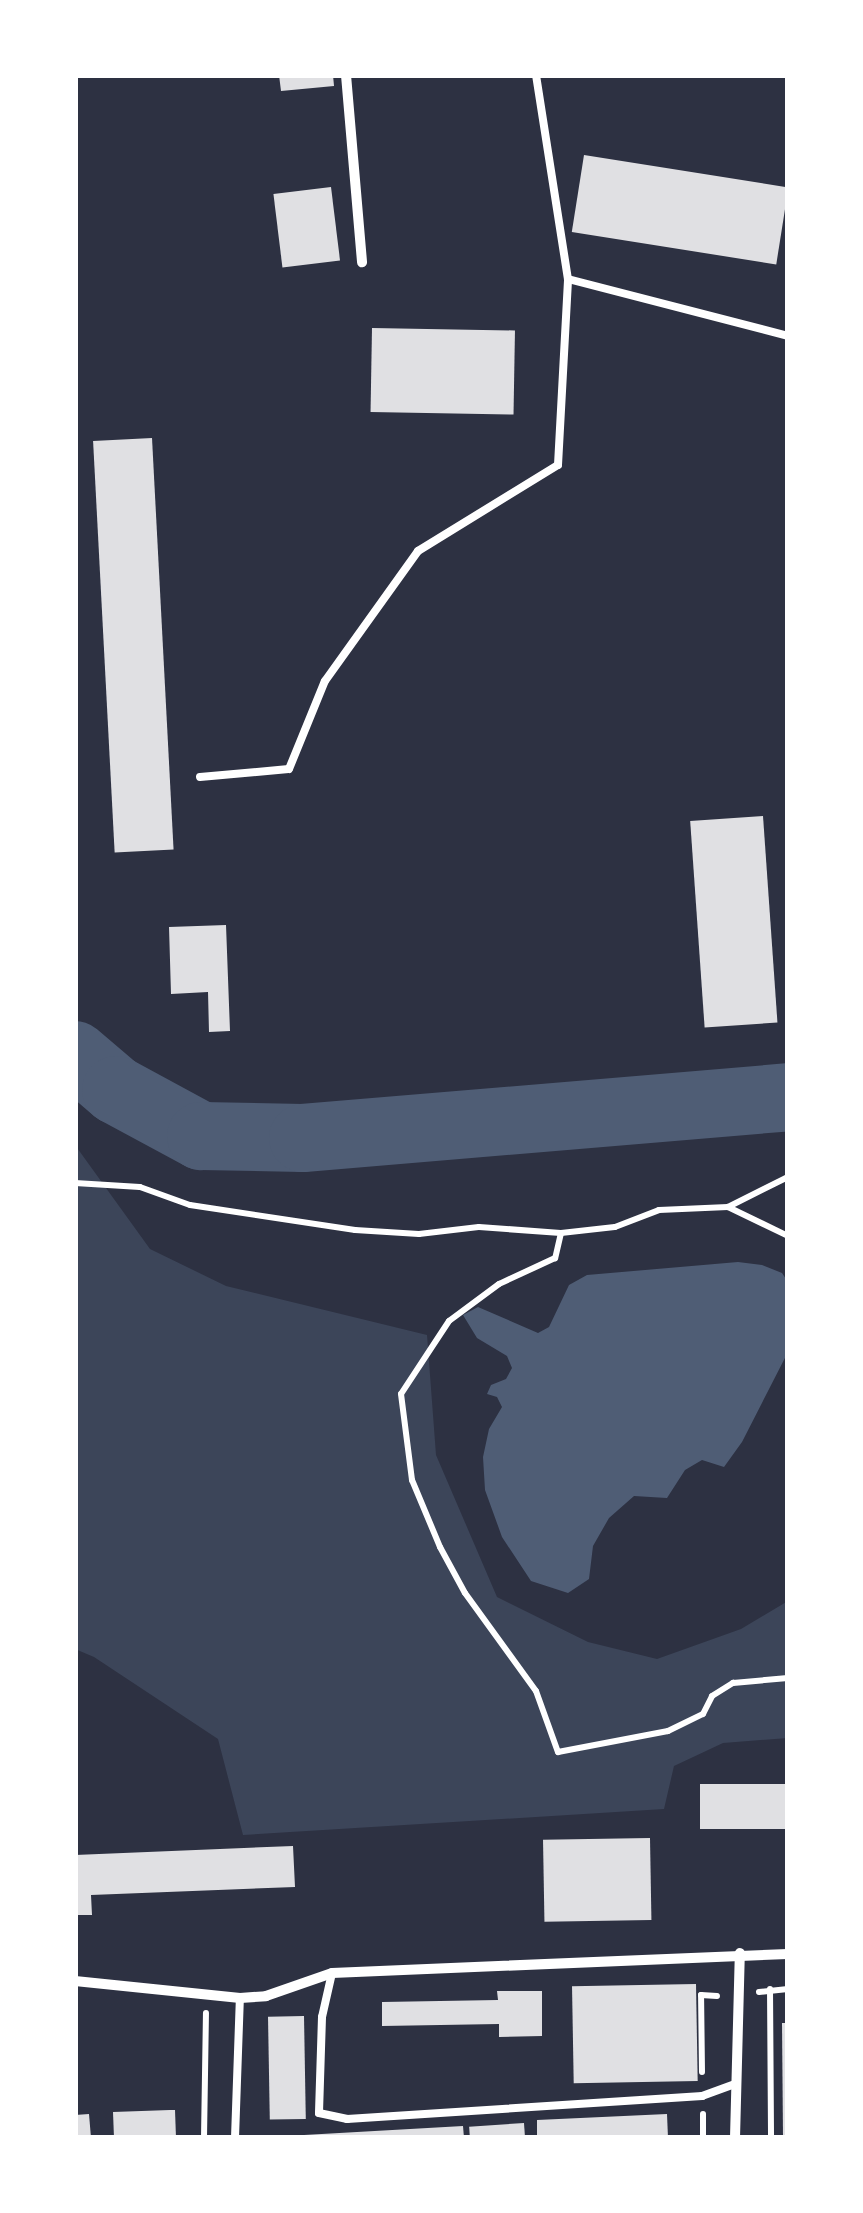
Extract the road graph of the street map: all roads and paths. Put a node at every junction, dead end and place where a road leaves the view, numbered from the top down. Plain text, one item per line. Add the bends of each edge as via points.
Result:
1 (346, 75) edge
2 (536, 75) edge
3 (362, 262) dead end
4 (568, 279) junction
5 (788, 336) edge
6 (200, 776) dead end
7 (788, 1177) edge
8 (75, 1183) edge
9 (728, 1207) junction
10 (561, 1233) junction
11 (788, 1236) edge
12 (788, 1678) edge
13 (740, 1953) junction
14 (788, 1954) edge
15 (332, 1973) junction
16 (75, 1981) edge
17 (770, 1989) dead end
18 (742, 1996) junction
19 (240, 1998) junction
20 (206, 2003) dead end
21 (734, 2084) junction
22 (702, 2096) junction
23 (204, 2138) edge
24 (235, 2138) edge
25 (703, 2138) edge
26 (735, 2138) edge
27 (772, 2138) edge

1 - 3 street
2 - 4 lane
4 - 5 lane
4 - 6 lane via 558,465 418,552 324,681 289,769
7 - 9 path
8 - 10 path via 140,1187 190,1204 355,1230
9 - 10 path via 658,1210 615,1227
9 - 11 path
10 - 12 path via 556,1258 500,1284 449,1321 401,1394 412,1480 440,1547 536,1690 558,1752 668,1731 703,1714 712,1696 733,1683
13 - 14 street
13 - 15 street
13 - 18 street
15 - 19 street
15 - 22 lane via 322,2017 320,2113 347,2119
16 - 19 street
17 - 27 path
18 - 21 street
18 - 22 path via 702,1995
19 - 24 lane
20 - 23 path
21 - 22 lane
21 - 26 street
22 - 25 path

